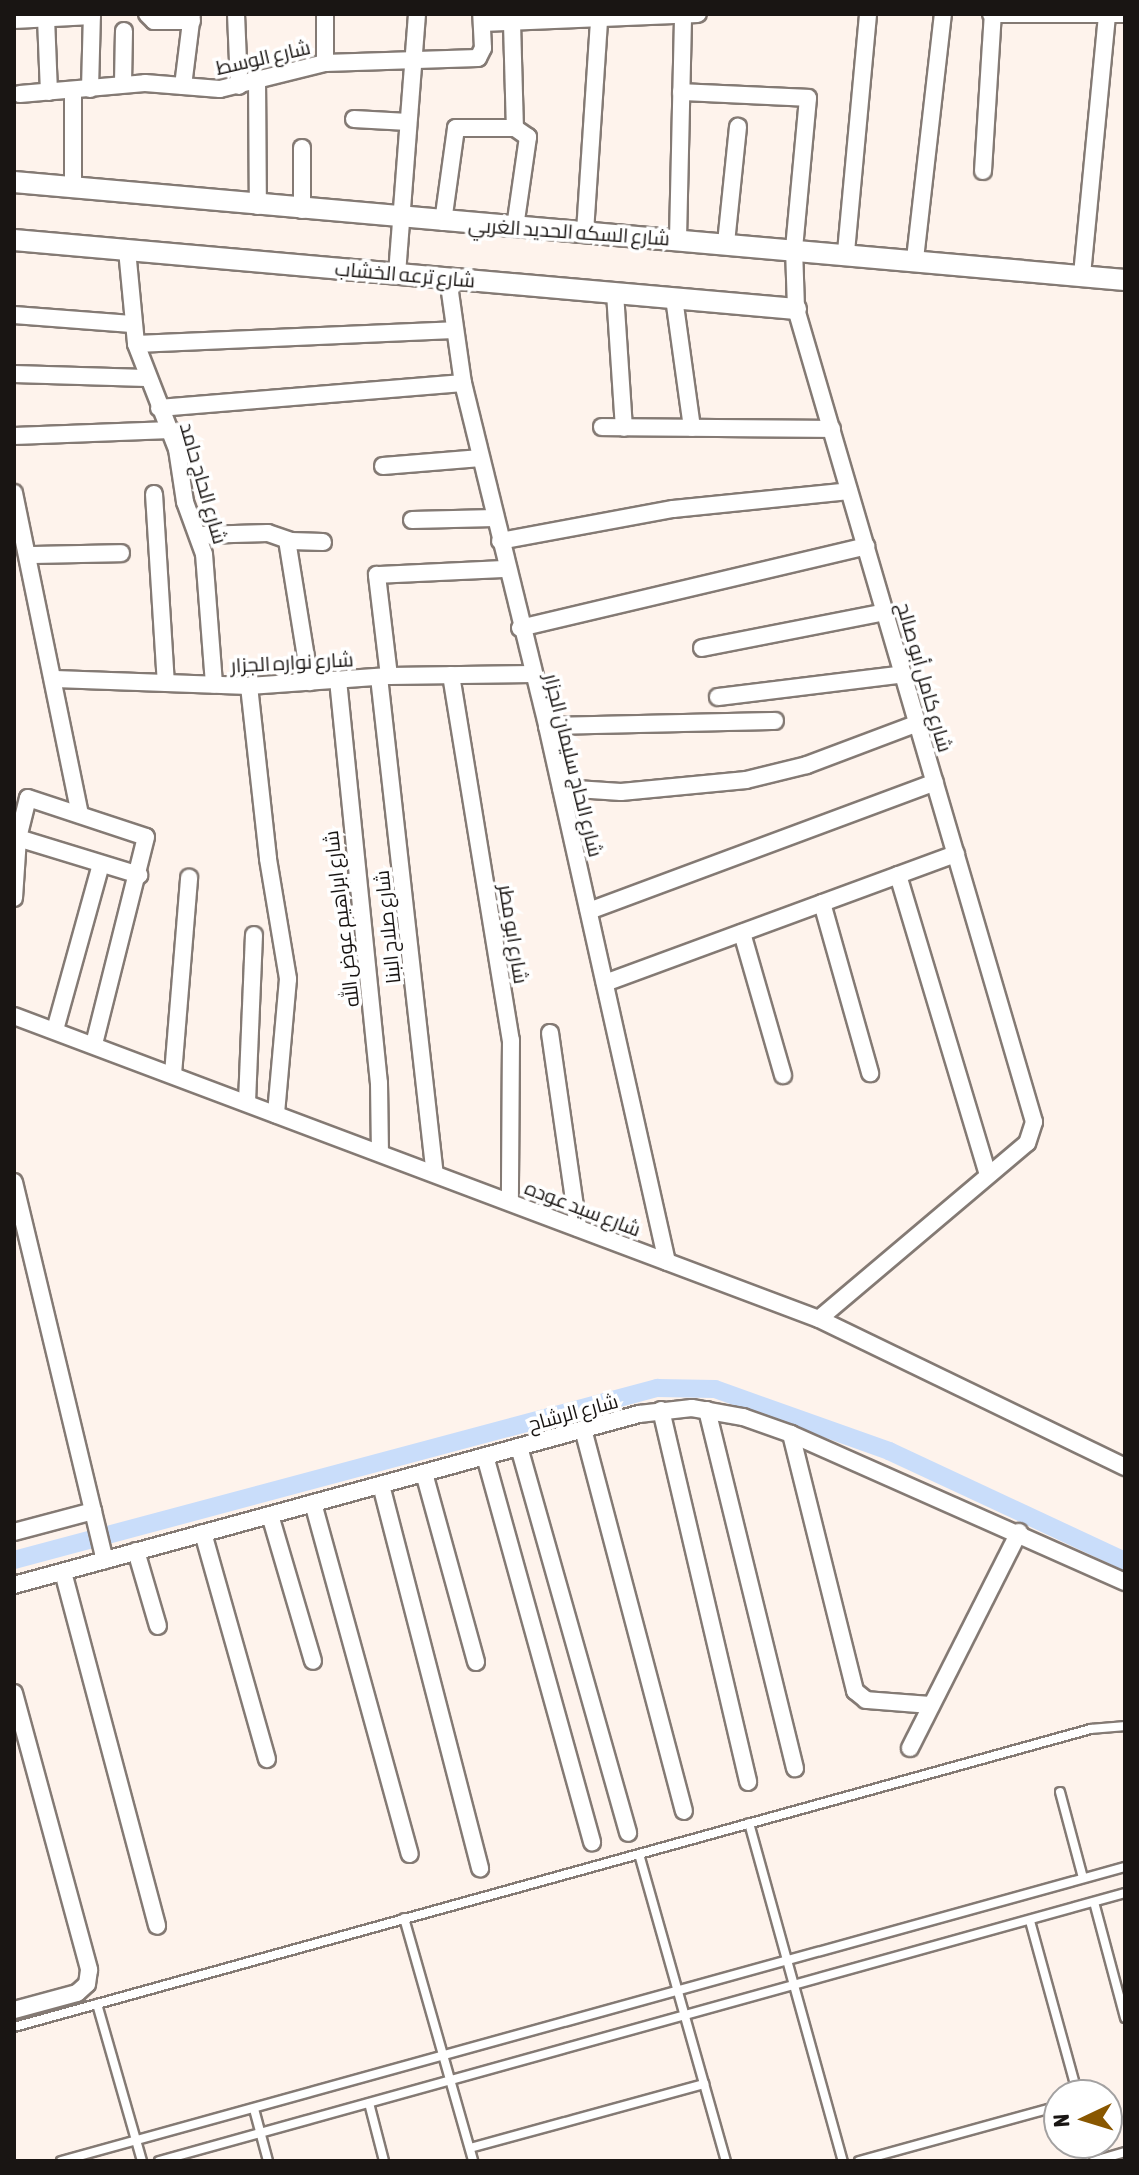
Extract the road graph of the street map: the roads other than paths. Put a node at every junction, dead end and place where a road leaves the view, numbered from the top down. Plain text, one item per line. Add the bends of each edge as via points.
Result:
1 (147, 14) edge
2 (236, 14) edge
3 (325, 14) edge
4 (417, 14) edge
5 (698, 14) edge
6 (868, 14) edge
7 (943, 14) edge
8 (992, 14) edge
9 (1042, 14) edge
10 (1107, 14) edge
11 (1125, 14) edge
12 (92, 15) edge
13 (683, 15) edge
14 (647, 16) edge
15 (50, 17) edge
16 (192, 17) edge
17 (482, 19) edge
18 (14, 20) edge
19 (599, 20) junction
20 (512, 23) junction
21 (124, 31) dead end
22 (412, 62) junction
23 (325, 63) junction
24 (257, 78) junction
25 (123, 83) junction
26 (183, 86) junction
27 (239, 86) junction
28 (82, 89) junction
29 (49, 92) junction
30 (681, 92) junction
31 (20, 94) dead end
32 (354, 119) dead end
33 (408, 122) junction
34 (738, 127) dead end
35 (515, 128) junction
36 (302, 148) dead end
37 (983, 171) dead end
38 (14, 182) edge
39 (73, 188) junction
40 (258, 206) junction
41 (302, 210) junction
42 (401, 218) junction
43 (443, 222) junction
44 (515, 227) junction
45 (585, 232) junction
46 (678, 239) junction
47 (14, 240) edge
48 (726, 243) junction
49 (794, 248) junction
50 (127, 250) junction
51 (846, 252) junction
52 (915, 259) junction
53 (397, 274) junction
54 (1082, 275) junction
55 (448, 278) junction
56 (1125, 280) edge
57 (615, 293) junction
58 (674, 298) junction
59 (796, 309) junction
60 (14, 315) edge
61 (132, 324) junction
62 (454, 330) junction
63 (136, 344) junction
64 (14, 374) edge
65 (146, 378) junction
66 (463, 383) junction
67 (159, 408) junction
68 (602, 427) dead end
69 (624, 428) junction
70 (692, 428) junction
71 (832, 429) junction
72 (171, 430) junction
73 (14, 436) edge
74 (481, 458) junction
75 (383, 466) dead end
76 (849, 491) junction
77 (154, 494) dead end
78 (15, 497) edge
79 (495, 518) junction
80 (412, 520) dead end
81 (199, 535) junction
82 (287, 540) junction
83 (500, 541) junction
84 (323, 542) dead end
85 (866, 546) junction
86 (121, 553) dead end
87 (25, 563) edge
88 (506, 569) junction
89 (885, 612) junction
90 (520, 628) junction
91 (702, 648) dead end
92 (532, 674) junction
93 (904, 674) junction
94 (451, 675) junction
95 (384, 677) junction
96 (55, 679) junction
97 (338, 680) junction
98 (310, 682) junction
99 (166, 683) junction
100 (214, 685) junction
101 (249, 686) junction
102 (718, 697) dead end
103 (775, 721) dead end
104 (918, 723) junction
105 (547, 726) junction
106 (935, 782) junction
107 (561, 788) junction
108 (80, 814) junction
109 (18, 838) junction
110 (956, 854) junction
111 (101, 864) junction
112 (139, 875) junction
113 (898, 875) junction
114 (189, 878) dead end
115 (14, 898) edge
116 (822, 903) junction
117 (589, 911) junction
118 (742, 933) junction
119 (254, 935) dead end
120 (605, 983) junction
121 (14, 1016) edge
122 (55, 1030) junction
123 (550, 1033) dead end
124 (94, 1044) junction
125 (870, 1073) dead end
126 (173, 1074) junction
127 (783, 1075) dead end
128 (247, 1102) junction
129 (276, 1114) junction
130 (380, 1153) junction
131 (435, 1173) junction
132 (988, 1175) junction
133 (14, 1182) edge
134 (510, 1202) junction
135 (578, 1228) junction
136 (667, 1262) junction
137 (819, 1319) junction
138 (661, 1410) junction
139 (707, 1410) junction
140 (583, 1429) junction
141 (791, 1434) junction
142 (519, 1447) junction
143 (485, 1456) junction
144 (1125, 1467) edge
145 (424, 1473) junction
146 (381, 1485) junction
147 (313, 1503) junction
148 (93, 1511) junction
149 (270, 1515) junction
150 (14, 1532) edge
151 (1019, 1532) junction
152 (203, 1533) junction
153 (136, 1551) junction
154 (105, 1560) junction
155 (63, 1572) junction
156 (1125, 1582) edge
157 (14, 1585) edge
158 (158, 1626) dead end
159 (313, 1661) dead end
160 (476, 1662) dead end
161 (14, 1693) edge
162 (929, 1705) junction
163 (1125, 1726) edge
164 (910, 1748) dead end
165 (267, 1759) dead end
166 (795, 1768) dead end
167 (748, 1782) dead end
168 (1060, 1792) dead end
169 (684, 1811) dead end
170 (749, 1823) junction
171 (628, 1833) dead end
172 (592, 1842) dead end
173 (410, 1854) dead end
174 (639, 1854) junction
175 (1125, 1867) edge
176 (480, 1868) dead end
177 (1083, 1878) junction
178 (1125, 1893) edge
179 (1094, 1902) junction
180 (404, 1918) junction
181 (1030, 1921) junction
182 (157, 1926) dead end
183 (787, 1960) junction
184 (795, 1988) junction
185 (677, 1991) junction
186 (97, 2004) junction
187 (15, 2006) edge
188 (685, 2017) junction
189 (1125, 2018) edge
190 (14, 2027) edge
191 (443, 2055) junction
192 (1074, 2079) edge
193 (451, 2081) junction
194 (704, 2084) junction
195 (369, 2103) junction
196 (254, 2109) junction
197 (1043, 2110) edge
198 (261, 2133) junction
199 (136, 2140) junction
200 (470, 2148) junction
201 (1125, 2152) edge
202 (61, 2161) edge
203 (142, 2161) edge
204 (159, 2161) edge
205 (268, 2161) edge
206 (384, 2161) edge
207 (473, 2161) edge
208 (726, 2161) edge
209 (843, 2161) edge
210 (859, 2161) edge
211 (1095, 2161) edge

1 - 16 street via 154,21
2 - 27 street
3 - 23 street
4 - 22 street
5 - 13 street, شارع الوسط
6 - 51 street
7 - 52 street
8 - 9 street
8 - 37 street
9 - 10 street
10 - 11 street
10 - 54 street
12 - 15 street
12 - 28 street
13 - 14 street, شارع الوسط
13 - 30 street
14 - 19 street, شارع الوسط
15 - 18 street
15 - 29 street
16 - 26 street
17 - 20 street, شارع الوسط
17 - 22 street, شارع الوسط via 478,58
19 - 20 street, شارع الوسط
19 - 45 street
20 - 35 street
21 - 25 street
22 - 23 street, شارع الوسط
22 - 33 street
23 - 24 street, شارع الوسط
24 - 27 street, شارع الوسط
24 - 40 street
25 - 26 street, شارع الوسط
25 - 28 street, شارع الوسط
26 - 27 street, شارع الوسط
28 - 29 street, شارع الوسط
28 - 39 street
29 - 31 street, شارع الوسط
30 - 46 street
30 - 49 street, شارع كامل أبو صالح via 808,98
32 - 33 street
33 - 42 street
34 - 48 street
35 - 43 street via 456,128
35 - 44 street via 528,137
36 - 41 street
38 - 39 street, شارع السكه الحديد الغربي
39 - 40 street, شارع السكه الحديد الغربي
40 - 41 street, شارع السكه الحديد الغربي
41 - 42 street, شارع السكه الحديد الغربي
42 - 43 street, شارع السكه الحديد الغربي
42 - 53 street
43 - 44 street, شارع السكه الحديد الغربي
44 - 45 street, شارع السكه الحديد الغربي
45 - 46 street, شارع السكه الحديد الغربي
46 - 48 street, شارع السكه الحديد الغربي
47 - 50 street, شارع ترعه الخشاب
48 - 49 street, شارع السكه الحديد الغربي
49 - 51 street, شارع السكه الحديد الغربي
49 - 59 street, شارع كامل أبو صالح
50 - 53 street, شارع ترعه الخشاب
50 - 61 street, شارع الحاج حامد
51 - 52 street, شارع السكه الحديد الغربي
52 - 54 street, شارع السكه الحديد الغربي
53 - 55 street, شارع ترعه الخشاب
54 - 56 street, شارع السكه الحديد الغربي
55 - 57 street, شارع ترعه الخشاب
55 - 62 street, شارع الحاج سليمان الجزار
57 - 58 street, شارع ترعه الخشاب
57 - 69 street
58 - 59 street, شارع ترعه الخشاب
58 - 70 street
59 - 71 street, شارع كامل أبو صالح
60 - 61 street
61 - 63 street, شارع الحاج حامد
62 - 63 street
62 - 66 street, شارع الحاج سليمان الجزار
63 - 65 street, شارع الحاج حامد
64 - 65 street
65 - 67 street, شارع الحاج حامد
66 - 67 street
66 - 74 street, شارع الحاج سليمان الجزار
67 - 72 street, شارع الحاج حامد
68 - 69 street
69 - 70 street
70 - 71 street
71 - 76 street, شارع كامل أبو صالح
72 - 73 street
72 - 81 street, شارع الحاج حامد via 185,502
74 - 75 street
74 - 79 street, شارع الحاج سليمان الجزار
76 - 83 street via 673,509
76 - 85 street, شارع كامل أبو صالح
77 - 99 street
78 - 87 street
79 - 80 street
79 - 83 street, شارع الحاج سليمان الجزار
81 - 82 street via 268,533
81 - 100 street, شارع الحاج حامد
82 - 84 street
82 - 98 street
83 - 88 street, شارع الحاج سليمان الجزار
85 - 89 street, شارع كامل أبو صالح
85 - 90 street
86 - 87 street
87 - 96 street
88 - 90 street, شارع الحاج سليمان الجزار
88 - 95 street, شارع صلاح البنا via 377,575
89 - 91 street
89 - 93 street, شارع كامل أبو صالح
90 - 92 street, شارع الحاج سليمان الجزار
92 - 94 street, شارع نواره الجزار
92 - 105 street, شارع الحاج سليمان الجزار
93 - 102 street
93 - 104 street, شارع كامل أبو صالح
94 - 95 street, شارع نواره الجزار
94 - 134 street, شارع ابو مطر via 511,1040
95 - 97 street, شارع نواره الجزار
95 - 131 street, شارع صلاح البنا
96 - 99 street, شارع نواره الجزار
96 - 108 street
97 - 98 street, شارع نواره الجزار
97 - 130 street, شارع ابراهيم عوض الله via 379,1083
98 - 101 street, شارع نواره الجزار
99 - 100 street, شارع نواره الجزار
100 - 101 street, شارع نواره الجزار
101 - 129 street via 288,979
103 - 105 street
104 - 106 street, شارع كامل أبو صالح
104 - 107 street via 807,765 746,780 637,792
105 - 107 street, شارع الحاج سليمان الجزار
106 - 110 street, شارع كامل أبو صالح
106 - 117 street
107 - 117 street, شارع الحاج سليمان الجزار
108 - 109 street via 28,798
108 - 112 street via 145,835
109 - 111 street
109 - 115 street
110 - 113 street
110 - 132 street, شارع كامل أبو صالح via 1033,1115 1034,1130 1027,1143
111 - 112 street
111 - 122 street
112 - 124 street
113 - 116 street
113 - 132 street
114 - 126 street
116 - 118 street
116 - 125 street
117 - 120 street, شارع الحاج سليمان الجزار
118 - 120 street
118 - 127 street
119 - 128 street
120 - 136 street, شارع الحاج سليمان الجزار
121 - 122 street, شارع سيد عوده
122 - 124 street, شارع سيد عوده
123 - 135 street
124 - 126 street, شارع سيد عوده
126 - 128 street, شارع سيد عوده
128 - 129 street, شارع سيد عوده
129 - 130 street, شارع سيد عوده
130 - 131 street, شارع سيد عوده
131 - 134 street, شارع سيد عوده
132 - 137 street
133 - 148 street
134 - 135 street, شارع سيد عوده
135 - 136 street, شارع سيد عوده
136 - 137 street, شارع سيد عوده
137 - 144 street, شارع سيد عوده
138 - 139 street, شارع الرشاح
138 - 140 street, شارع الرشاح
138 - 167 street
139 - 141 street, شارع الرشاح
139 - 166 street
140 - 142 street, شارع الرشاح
140 - 169 street
141 - 151 street, شارع الرشاح
141 - 162 street via 855,1691 866,1700
142 - 143 street, شارع الرشاح
142 - 171 street
143 - 145 street, شارع الرشاح
143 - 172 street
145 - 146 street, شارع الرشاح
145 - 160 street
146 - 147 street, شارع الرشاح
146 - 176 street
147 - 149 street, شارع الرشاح
147 - 173 street
148 - 150 street
148 - 154 street
149 - 152 street, شارع الرشاح
149 - 159 street
151 - 156 street, شارع الرشاح
151 - 162 street
152 - 153 street, شارع الرشاح
152 - 165 street
153 - 154 street, شارع الرشاح
153 - 158 street
154 - 155 street, شارع الرشاح
155 - 157 street, شارع الرشاح
155 - 182 street
161 - 187 street via 89,1970 87,1984 77,1993
162 - 164 street
163 - 170 lane via 1091,1729
168 - 177 lane
170 - 174 lane
170 - 183 lane
174 - 180 lane
174 - 185 lane
175 - 177 lane
177 - 183 lane
178 - 179 lane
179 - 181 lane
179 - 189 lane
180 - 186 lane
180 - 191 lane
181 - 184 lane
181 - 192 lane
183 - 184 lane
183 - 185 lane
184 - 188 lane
184 - 209 lane
185 - 188 lane
185 - 191 lane
186 - 190 lane
186 - 199 lane
188 - 193 lane
188 - 194 lane
191 - 193 lane
191 - 196 lane
193 - 195 lane
193 - 200 lane
194 - 200 lane
194 - 208 lane
195 - 198 lane
195 - 206 lane
196 - 198 lane
196 - 199 lane
197 - 210 lane
198 - 204 lane
198 - 205 lane
199 - 202 lane
199 - 203 lane
200 - 207 lane
201 - 211 lane

